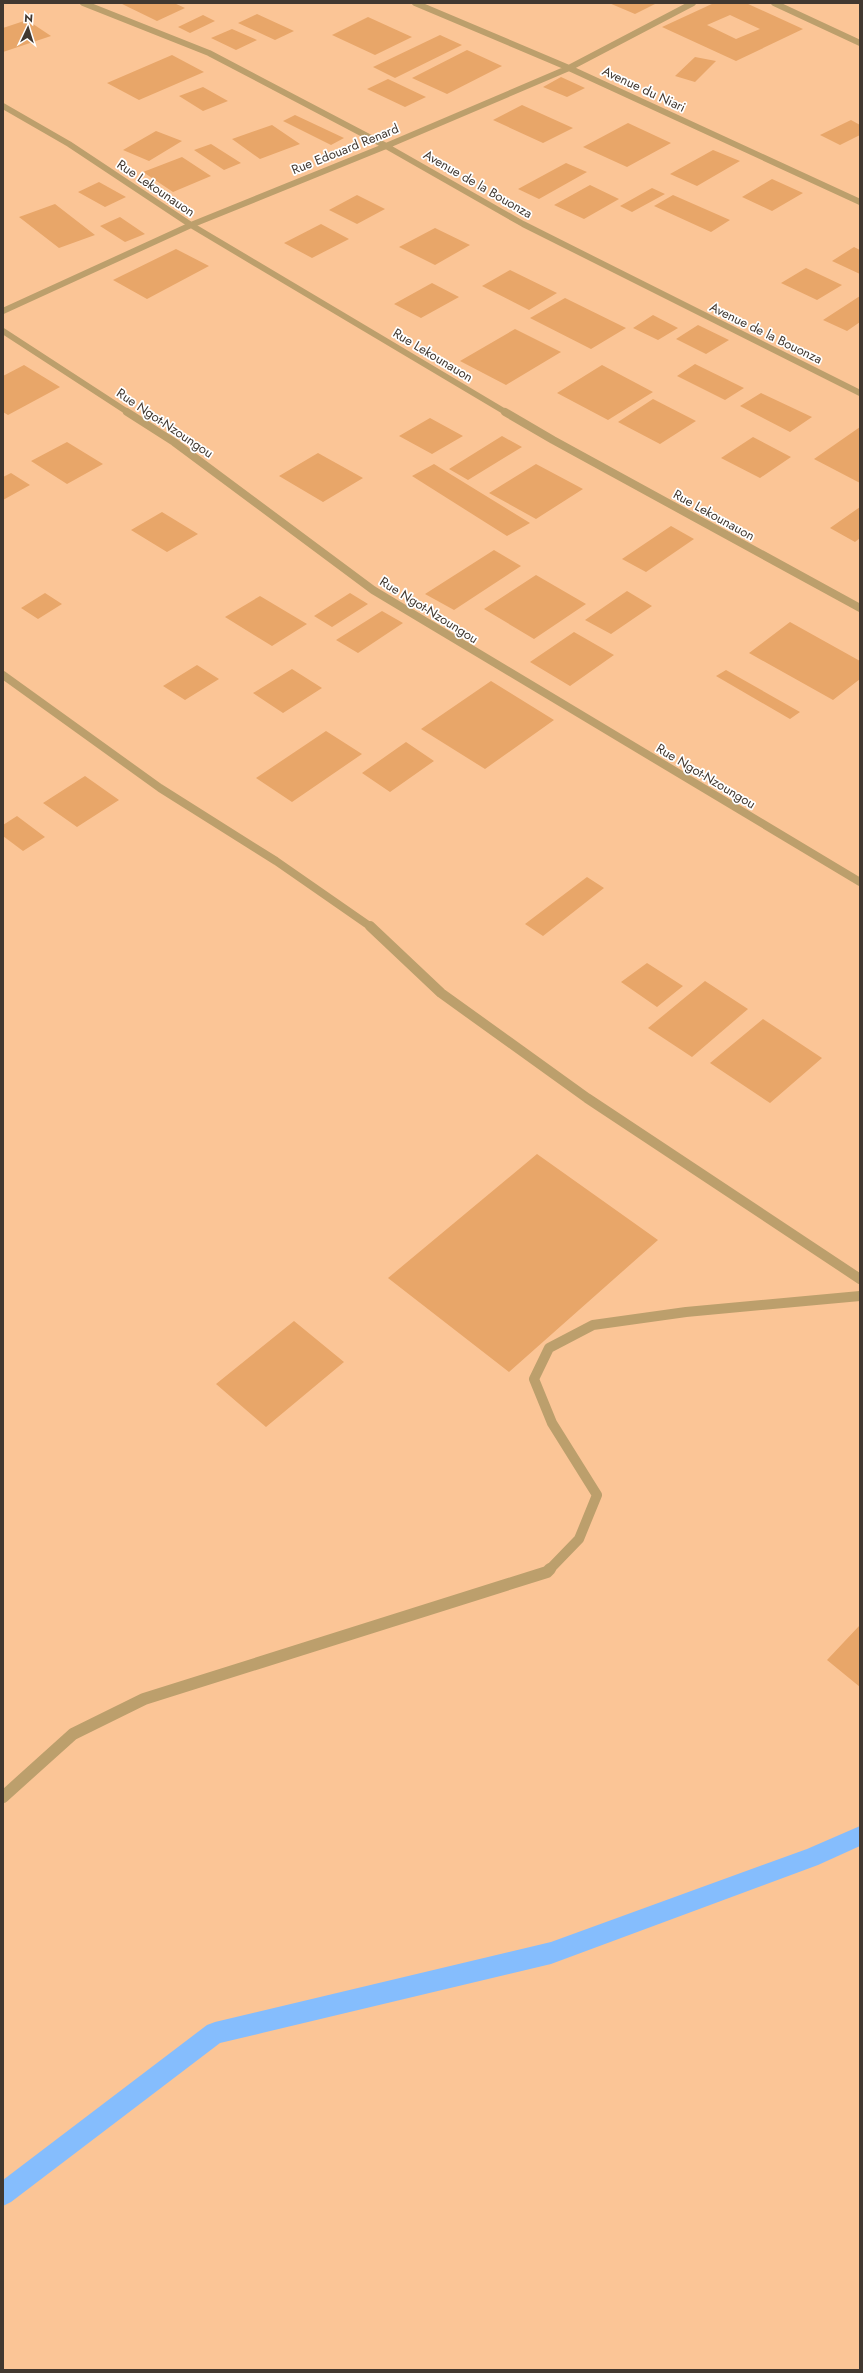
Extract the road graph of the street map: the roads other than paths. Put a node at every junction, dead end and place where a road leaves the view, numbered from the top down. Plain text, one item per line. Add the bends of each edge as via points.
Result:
1 (82, 3) edge
2 (416, 3) edge
3 (693, 3) edge
4 (774, 3) edge
5 (860, 44) edge
6 (569, 68) junction
7 (3, 106) edge
8 (386, 146) junction
9 (860, 202) edge
10 (190, 225) junction
11 (3, 311) edge
12 (3, 331) edge
13 (860, 393) edge
14 (860, 608) edge
15 (3, 675) edge
16 (860, 882) edge
17 (860, 1279) edge
18 (860, 1296) edge
19 (3, 1797) edge

1 - 8 street, Avenue de la Bouonza via 209,52
2 - 6 street, Avenue du Niari
3 - 6 street, Rue Edouard Renard
4 - 5 street
6 - 8 street, Rue Edouard Renard
6 - 9 street, Avenue du Niari
7 - 10 street, Rue Lekounauon via 69,144
8 - 10 street, Rue Edouard Renard
8 - 13 street, Avenue de la Bouonza via 523,224
10 - 11 street, Rue Edouard Renard
10 - 14 street, Rue Lekounauon via 553,440
12 - 16 street, Rue Ngot-Nzoungou via 174,442 373,590
15 - 17 street via 160,788 276,861 366,923 441,993 581,1093
18 - 19 street via 686,1312 593,1325 549,1348 534,1379 552,1423 597,1495 579,1539 547,1572 144,1699 73,1734

